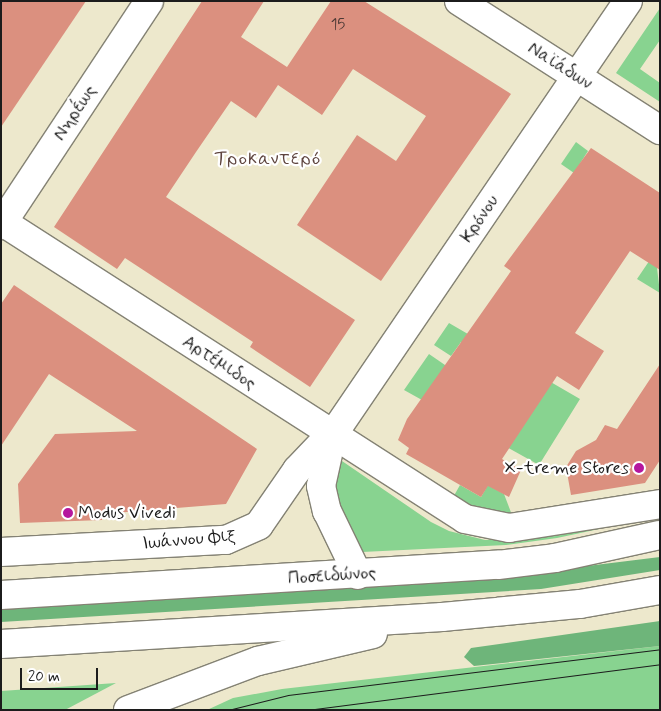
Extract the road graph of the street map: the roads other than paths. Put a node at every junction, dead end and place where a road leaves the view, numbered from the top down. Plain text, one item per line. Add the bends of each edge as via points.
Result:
1 (150, 1) edge
2 (459, 1) edge
3 (628, 1) edge
4 (578, 77) junction
5 (660, 130) edge
6 (2, 223) edge
7 (332, 436) junction
8 (660, 504) edge
9 (660, 535) edge
10 (1, 552) edge
11 (358, 575) junction
12 (660, 590) edge
13 (1, 596) edge
14 (442, 617) junction
15 (1, 644) edge
16 (128, 710) edge

1 - 6 main road, Νηρέως
2 - 4 main road, Ναϊάδων
3 - 4 main road, Κρόνου
4 - 5 main road, Ναϊάδων
4 - 7 main road, Κρόνου
6 - 7 main road, Αρτέμιδος
7 - 8 main road, Αρτέμιδος via 438,504 473,521 509,528
7 - 10 main road, Ιωάννου Φιξ via 297,470 258,525 246,534 226,540
7 - 11 main road via 321,486 327,511
9 - 11 main road, Ποσειδώνος via 555,558
11 - 13 main road, Ποσειδώνος
12 - 14 main road via 580,604
14 - 15 main road
14 - 16 main road via 258,661

